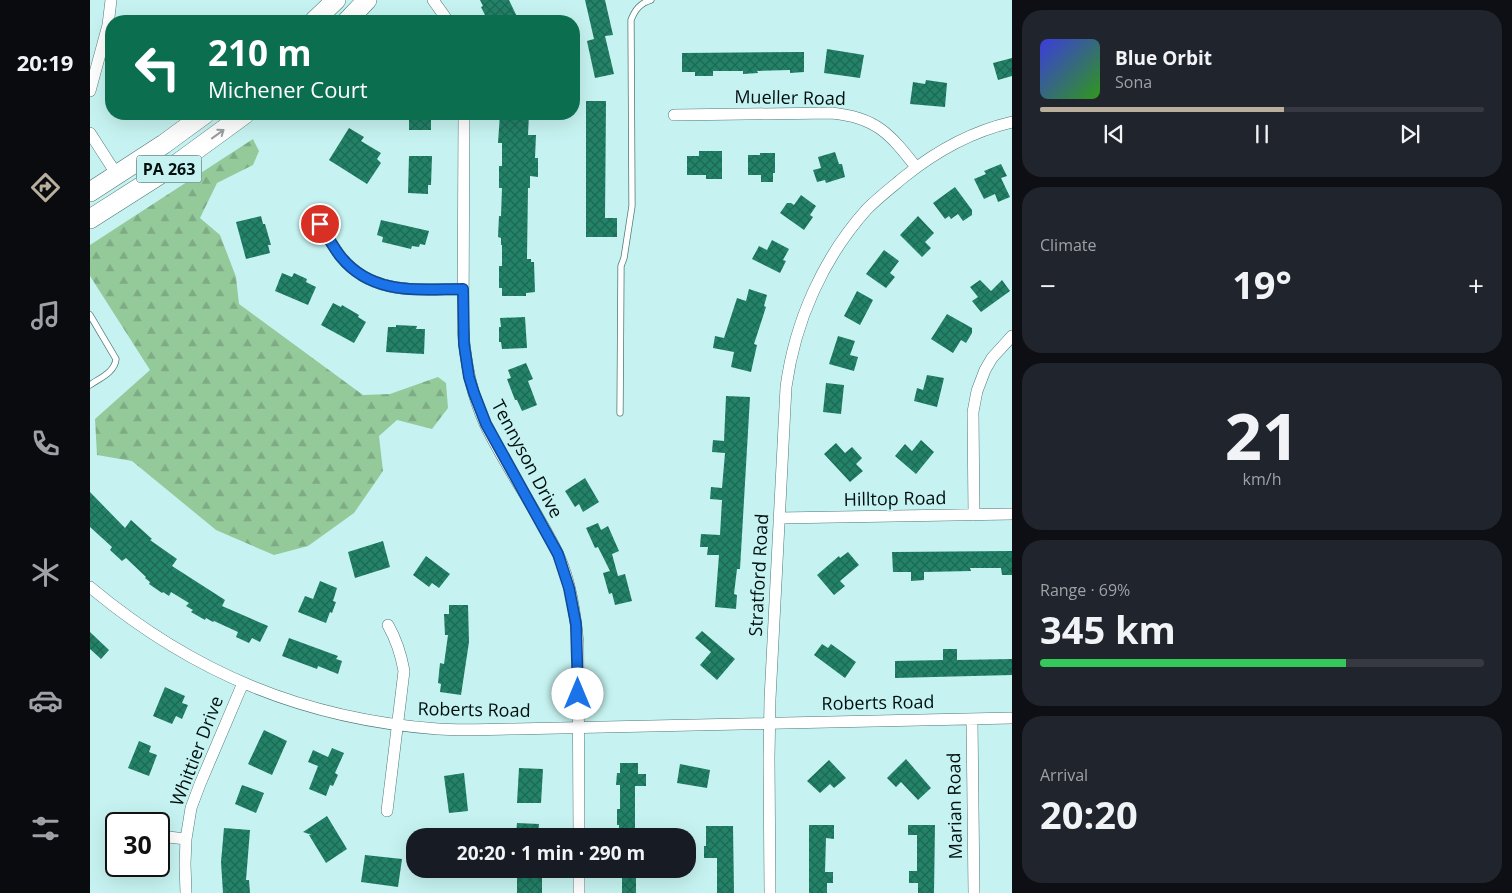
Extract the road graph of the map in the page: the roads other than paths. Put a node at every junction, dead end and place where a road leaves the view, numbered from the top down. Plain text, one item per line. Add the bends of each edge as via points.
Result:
1 (111, 0) edge
2 (336, 0) edge
3 (367, 0) edge
4 (433, 0) edge
5 (651, 0) edge
6 (109, 15) edge
7 (320, 15) edge
8 (353, 15) edge
9 (444, 15) edge
10 (105, 36) edge
11 (90, 91) edge
12 (674, 115) dead end
13 (197, 120) edge
14 (237, 120) edge
15 (464, 120) edge
16 (1012, 122) edge
17 (90, 133) edge
18 (916, 167) junction
19 (117, 175) junction
20 (90, 192) edge
21 (90, 219) edge
22 (320, 224) dead end
23 (463, 289) junction
24 (90, 315) edge
25 (1012, 336) edge
26 (90, 385) edge
27 (620, 414) dead end
28 (1012, 514) edge
29 (974, 515) junction
30 (779, 518) junction
31 (90, 587) edge
32 (388, 626) dead end
33 (243, 684) junction
34 (1012, 718) edge
35 (972, 719) junction
36 (770, 723) junction
37 (398, 725) junction
38 (578, 727) junction
39 (387, 811) dead end
40 (579, 828) edge
41 (170, 837) edge
42 (186, 839) junction
43 (579, 878) edge
44 (186, 893) edge
45 (579, 893) edge
46 (770, 893) edge
47 (974, 893) edge

1 - 6 street
2 - 7 highway
3 - 8 highway
4 - 9 street
5 - 27 lane via 635,10 631,20 632,206 621,266
10 - 11 street
12 - 18 street, Mueller Road via 844,115 880,129 896,141
13 - 19 highway, PA 263
21 -> 14 highway, PA 263 via 178,163
15 - 23 street, Tennyson Drive
16 - 18 street via 968,137
17 - 19 street
18 - 30 street, Stratford Road via 868,208 844,238 810,300 796,337 789,370
19 - 20 highway, PA 263
22 - 23 street via 349,266 376,283 406,290
23 - 38 street, Tennyson Drive via 464,344 474,393 486,424 558,554 569,588 578,643
24 - 26 lane via 116,359 111,370
25 - 29 street via 984,370 977,391 973,412
28 - 29 street, Hilltop Road
29 - 30 street, Hilltop Road
30 - 36 street, Stratford Road
31 - 33 street, Roberts Road via 154,635
32 - 37 street via 397,641 404,671
33 - 37 street, Roberts Road via 324,711
33 - 42 street, Whittier Drive via 200,784
34 - 35 street, Roberts Road
35 - 36 street, Roberts Road
35 - 47 street, Marian Road
36 - 38 street, Roberts Road
36 - 46 street, Stratford Road
37 - 38 street, Roberts Road via 440,729
37 - 39 street
38 - 40 street
41 - 42 street
42 - 44 street, Whittier Drive
43 - 45 street

